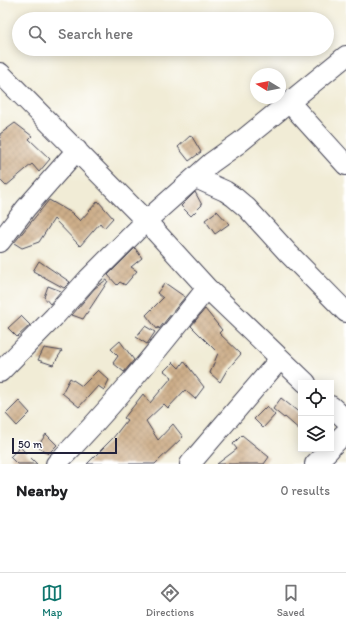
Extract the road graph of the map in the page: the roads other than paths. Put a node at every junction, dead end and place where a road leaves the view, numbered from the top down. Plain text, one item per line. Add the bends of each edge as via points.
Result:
1 (346, 56) edge
2 (0, 72) edge
3 (289, 102) junction
4 (77, 150) junction
5 (346, 165) edge
6 (196, 178) junction
7 (146, 221) junction
8 (0, 242) edge
9 (208, 288) junction
10 (346, 312) edge
11 (280, 359) junction
12 (0, 372) edge
13 (303, 380) edge
14 (334, 409) edge
15 (346, 420) edge
16 (346, 432) edge
17 (334, 444) edge
18 (326, 452) edge
19 (56, 464) edge
20 (190, 464) edge
21 (315, 464) edge

1 - 3 street
2 - 4 street
3 - 5 street
3 - 6 street via 211,163
4 - 7 street
4 - 8 street
6 - 7 street
6 - 10 street via 225,191 247,208
7 - 9 street
7 - 12 street via 88,278
9 - 11 street
9 - 19 street via 133,381
11 - 13 street
11 - 20 street
14 - 15 street
16 - 17 street
18 - 21 street

